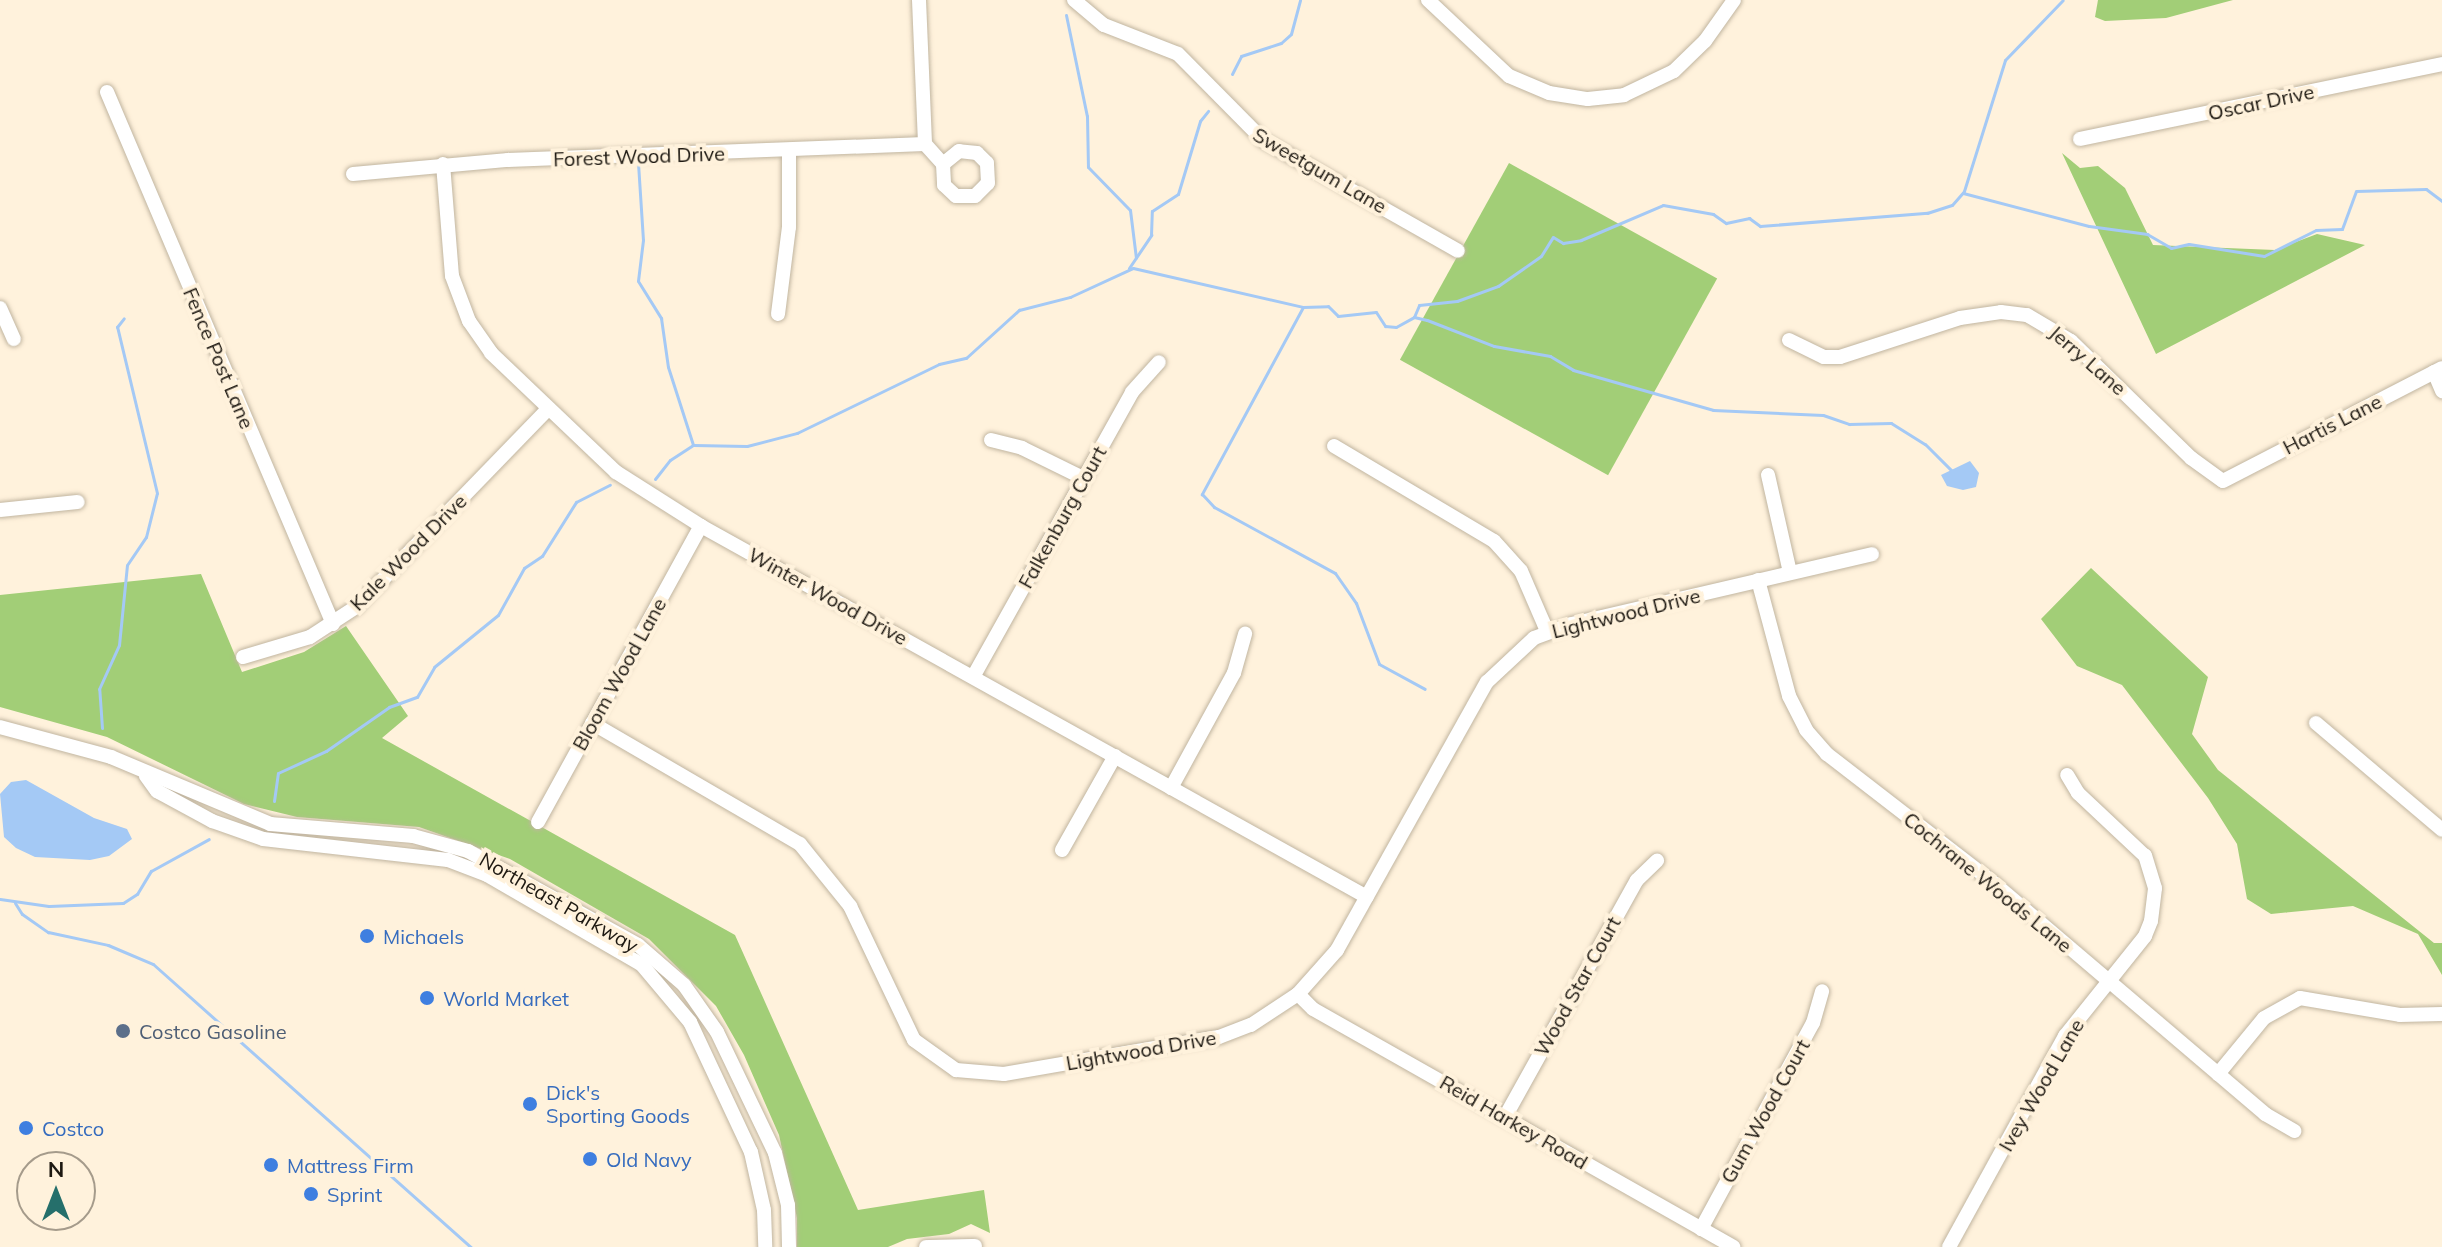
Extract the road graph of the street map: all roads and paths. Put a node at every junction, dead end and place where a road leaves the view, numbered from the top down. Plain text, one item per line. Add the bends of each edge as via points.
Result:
1 (919, 0) edge
2 (1074, 0) edge
3 (1428, 0) edge
4 (1734, 0) edge
5 (2442, 64) edge
6 (107, 92) dead end
7 (2080, 139) dead end
8 (925, 144) junction
9 (789, 151) junction
10 (443, 164) junction
11 (943, 164) dead end
12 (353, 174) dead end
13 (1458, 251) dead end
14 (0, 308) edge
15 (778, 314) dead end
16 (14, 339) dead end
17 (1789, 340) dead end
18 (1159, 362) dead end
19 (2438, 370) edge
20 (2442, 391) edge
21 (548, 409) junction
22 (991, 440) dead end
23 (1334, 446) dead end
24 (1768, 475) dead end
25 (1083, 478) junction
26 (2223, 481) joint
27 (78, 502) dead end
28 (0, 510) edge
29 (701, 526) junction
30 (1872, 554) dead end
31 (1790, 573) junction
32 (1758, 580) junction
33 (333, 624) junction
34 (1547, 631) junction
35 (1245, 634) dead end
36 (243, 657) dead end
37 (973, 677) junction
38 (592, 723) junction
39 (2316, 723) dead end
40 (0, 727) edge
41 (1115, 756) junction
42 (2067, 775) dead end
43 (146, 776) junction
44 (1171, 788) junction
45 (538, 822) dead end
46 (2442, 830) edge
47 (1062, 850) dead end
48 (1657, 861) dead end
49 (1367, 897) junction
50 (2109, 981) junction
51 (1822, 991) dead end
52 (1298, 994) junction
53 (2442, 1014) edge
54 (2218, 1074) junction
55 (1505, 1117) junction
56 (2295, 1131) dead end
57 (1701, 1229) junction
58 (975, 1246) edge
59 (765, 1247) edge
60 (789, 1247) edge
61 (926, 1247) edge
62 (1733, 1247) edge
63 (1949, 1247) edge

1 - 8 street
2 - 13 street, Sweetgum Lane via 1104,25 1178,54 1263,140
3 - 4 street via 1509,76 1549,93 1588,99 1624,95 1674,71 1705,41
5 - 7 street, Oscar Drive
6 - 33 street, Fence Post Lane
8 - 9 street, Forest Wood Drive
8 - 11 street
9 - 10 street, Forest Wood Drive
9 - 15 street via 789,227
10 - 12 street, Forest Wood Drive
10 - 21 street, Winter Wood Drive via 449,259 462,307 491,353
14 - 16 street
17 - 26 street, Jerry Lane via 1824,357 1840,357 1960,318 2027,315 2071,341 2191,458
18 - 25 street, Falkenburg Court via 1132,392
19 - 20 street
19 - 26 street, Hartis Lane
21 - 29 street, Winter Wood Drive via 623,478
21 - 33 street, Kale Wood Drive via 369,596
22 - 25 street via 1022,448
23 - 34 street via 1494,541 1521,571
24 - 31 street
25 - 37 street, Falkenburg Court
27 - 28 street
29 - 37 street, Winter Wood Drive
29 - 38 street, Bloom Wood Lane
30 - 31 street, Lightwood Drive
31 - 32 street, Lightwood Drive
32 - 34 street, Lightwood Drive
32 - 50 street, Cochrane Woods Lane via 1789,696 1815,742
33 - 36 street, Kale Wood Drive via 292,644
34 - 49 street, Lightwood Drive via 1517,650 1487,682
35 - 44 street via 1234,673
37 - 41 street, Winter Wood Drive
38 - 45 street, Bloom Wood Lane
38 - 52 street, Lightwood Drive via 800,844 850,906 906,1028 925,1051 956,1070 1004,1074 1211,1039 1251,1025
39 - 46 street
40 - 43 street, Northeast Parkway via 80,746
41 - 44 street, Winter Wood Drive
41 - 47 street
42 - 50 street, Ivey Wood Lane via 2078,793 2145,856 2155,888 2145,936
43 - 59 street, Northeast Parkway via 157,791 212,821 263,839 448,860 501,882 642,965 690,1022 751,1152 764,1210
43 - 60 street, Northeast Parkway via 270,824 413,836 468,851 638,945 684,985 717,1032 775,1153 788,1205
44 - 49 street, Winter Wood Drive
48 - 55 street, Wood Star Court via 1637,880
49 - 52 street, Lightwood Drive via 1328,963
50 - 54 street, Cochrane Woods Lane
50 - 63 street, Ivey Wood Lane via 2065,1036
51 - 57 street, Gum Wood Court via 1813,1023
52 - 55 street, Reid Harkey Road via 1313,1009
53 - 54 street via 2400,1015 2300,998 2264,1018
54 - 56 street, Cochrane Woods Lane via 2265,1114
55 - 57 street, Reid Harkey Road
57 - 62 street, Reid Harkey Road
58 - 61 street

